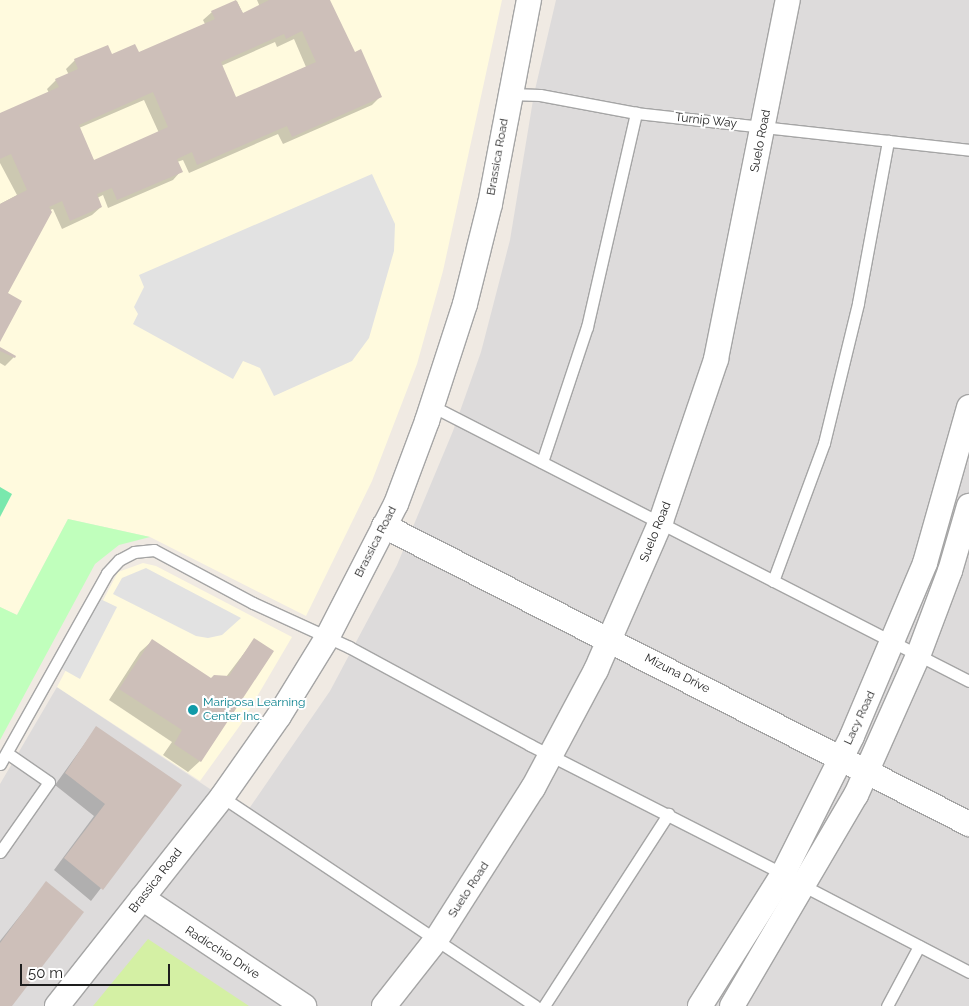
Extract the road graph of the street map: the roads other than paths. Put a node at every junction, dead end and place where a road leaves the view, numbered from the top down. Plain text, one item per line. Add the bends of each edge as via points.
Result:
1 (528, 0) edge
2 (788, 0) edge
3 (509, 94) junction
4 (636, 113) junction
5 (763, 127) junction
6 (888, 141) junction
7 (969, 150) edge
8 (432, 406) junction
9 (969, 406) edge
10 (542, 462) junction
11 (969, 506) edge
12 (661, 521) junction
13 (384, 526) junction
14 (773, 581) junction
15 (327, 638) junction
16 (610, 639) junction
17 (894, 643) junction
18 (918, 656) junction
19 (969, 681) edge
20 (7, 753) junction
21 (550, 755) junction
22 (841, 759) junction
23 (0, 764) edge
24 (866, 772) junction
25 (222, 797) junction
26 (668, 814) junction
27 (969, 824) edge
28 (0, 852) edge
29 (783, 874) junction
30 (804, 886) junction
31 (142, 898) junction
32 (436, 940) junction
33 (919, 946) junction
34 (969, 972) edge
35 (56, 1006) edge
36 (302, 1006) edge
37 (384, 1006) edge
38 (536, 1006) edge
39 (544, 1006) edge
40 (700, 1006) edge
41 (732, 1006) edge
42 (887, 1006) edge

1 - 3 street, Brassica Road
2 - 5 street, Suelo Road
3 - 4 lane, Turnip Way via 534,94
3 - 8 street, Brassica Road via 490,204 465,304
4 - 5 lane, Turnip Way
4 - 10 lane via 586,327
5 - 6 lane, Turnip Way
5 - 12 street, Suelo Road via 716,359
6 - 7 lane, Turnip Way
6 - 14 lane via 858,303 824,443
8 - 10 lane
8 - 13 street, Brassica Road via 396,504
9 - 17 street, Lacy Road via 925,563
10 - 12 lane
11 - 18 street via 950,571
12 - 14 lane
12 - 16 street, Suelo Road
13 - 15 street, Brassica Road
13 - 16 street, Mizuna Drive
14 - 17 lane
15 - 20 lane via 154,550 134,552 119,560 107,573
15 - 21 lane
15 - 25 street, Brassica Road via 279,716
16 - 21 street, Suelo Road
16 - 22 street, Mizuna Drive
17 - 18 lane
17 - 22 street, Lacy Road
18 - 19 lane
18 - 24 street
20 - 23 lane
20 - 28 lane via 49,782
21 - 26 lane
21 - 32 street, Suelo Road
22 - 24 street, Mizuna Drive
22 - 29 street, Lacy Road
24 - 27 street, Mizuna Drive
24 - 30 street
25 - 31 street, Brassica Road
25 - 32 lane
26 - 29 lane
26 - 39 lane
29 - 40 street, Lacy Road
30 - 33 lane
30 - 41 street
31 - 35 street, Brassica Road
31 - 36 street, Radicchio Drive
32 - 37 street, Suelo Road
32 - 38 lane
33 - 34 lane
33 - 42 lane

